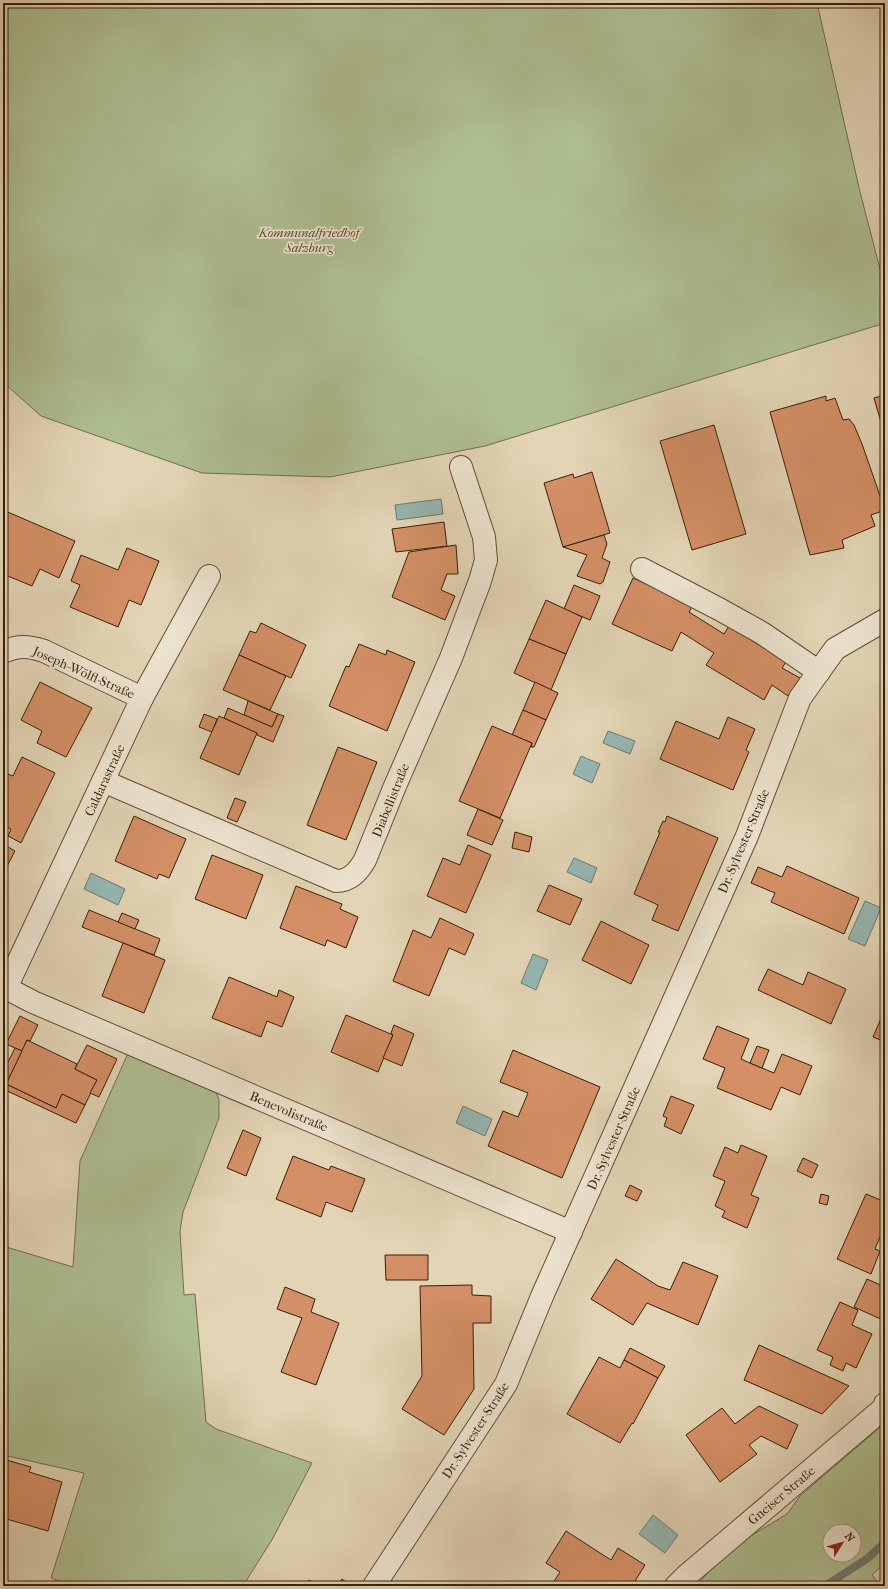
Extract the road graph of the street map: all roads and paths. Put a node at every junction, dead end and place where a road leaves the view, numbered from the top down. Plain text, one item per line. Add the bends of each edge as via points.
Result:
1 (461, 467) dead end
2 (642, 569) dead end
3 (209, 576) dead end
4 (885, 620) edge
5 (3, 652) edge
6 (819, 672) junction
7 (142, 698) junction
8 (103, 781) junction
9 (5, 988) edge
10 (571, 1232) junction
11 (885, 1404) edge
12 (374, 1586) edge
13 (676, 1586) edge

1 - 8 street, Diabellistraße via 484,538 486,560 451,658 360,870 342,881 336,880
2 - 6 street via 762,633
3 - 7 street, Caldarastraße
4 - 6 street, Dr.-Sylvester-Straße via 835,649
5 - 7 street, Joseph-Wölfl-Straße via 18,646 31,646
6 - 10 street, Dr.-Sylvester-Straße via 800,698 747,836
7 - 8 street, Caldarastraße
8 - 9 street, Caldarastraße
9 - 10 street, Benevolistraße via 32,1002
10 - 12 street, Dr.-Sylvester-Straße via 506,1384
11 - 13 street, Gneiser Straße via 884,1408

